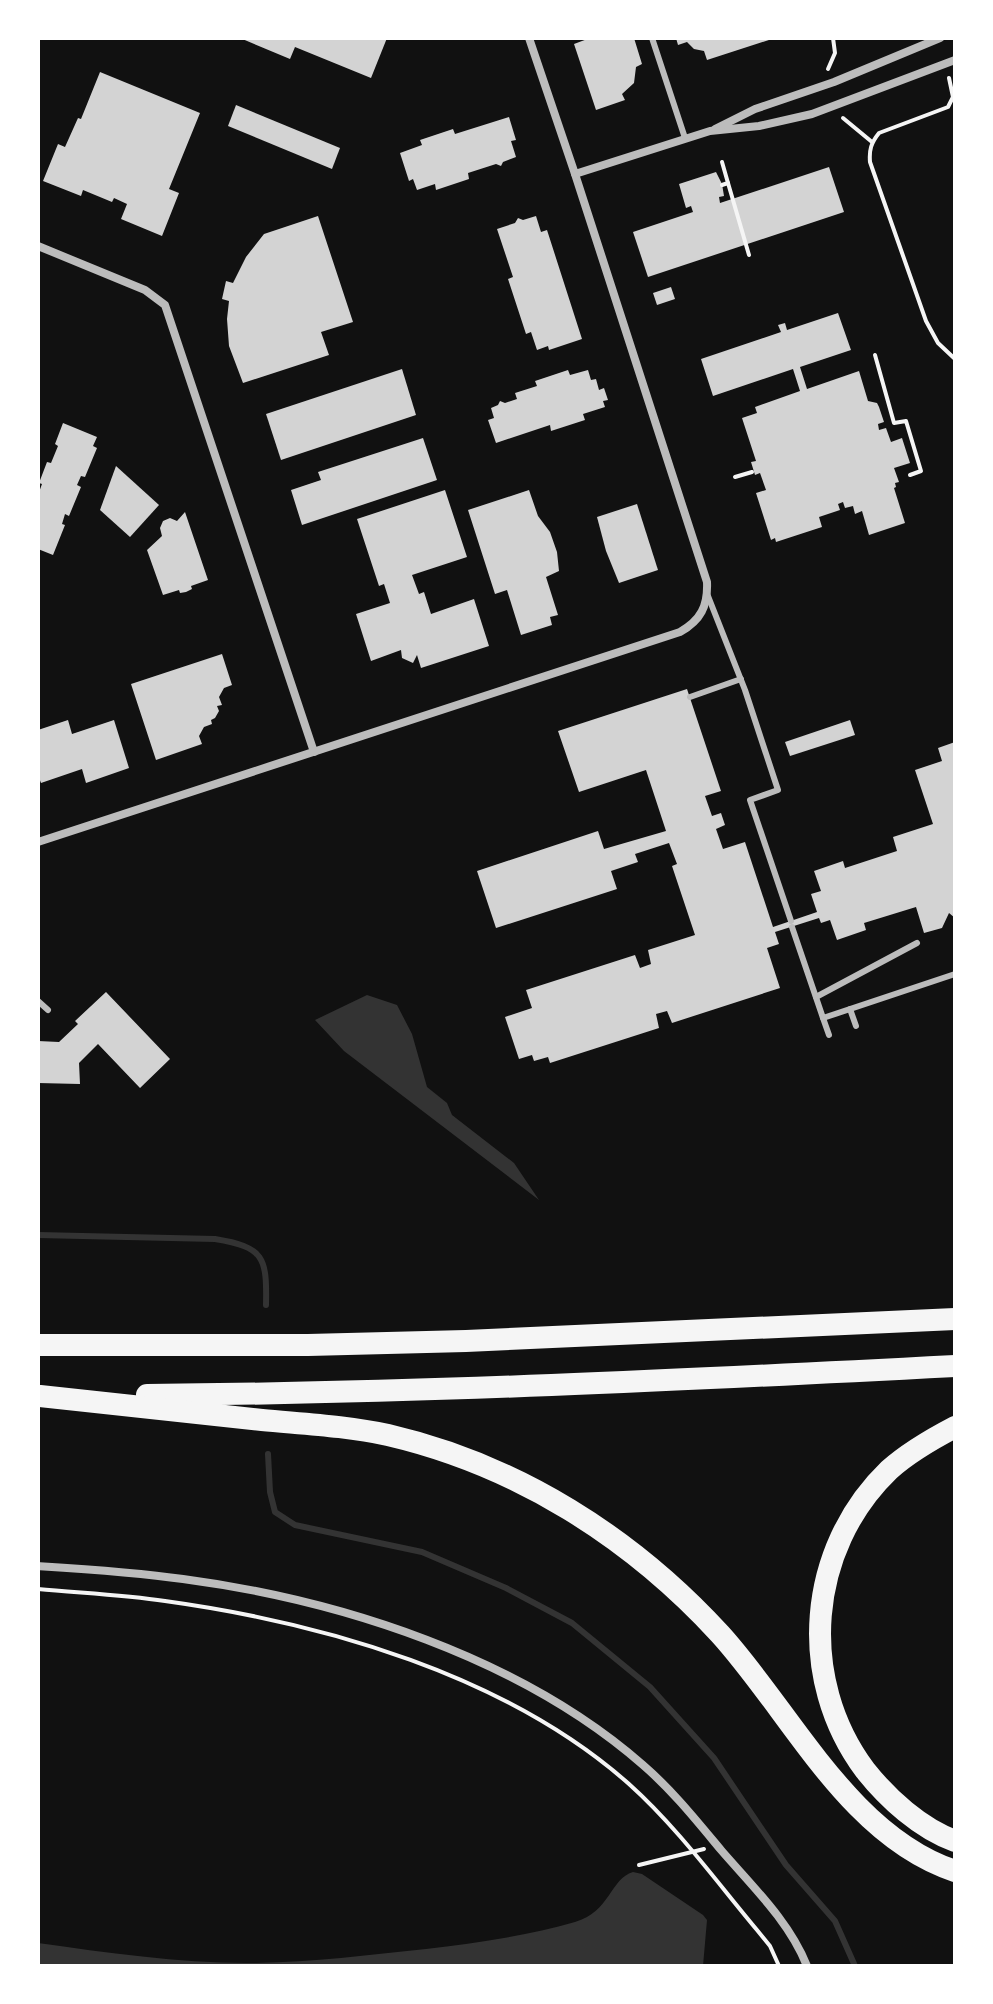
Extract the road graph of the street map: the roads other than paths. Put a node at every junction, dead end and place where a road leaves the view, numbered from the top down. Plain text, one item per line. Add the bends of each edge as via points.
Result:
1 (529, 38) edge
2 (652, 38) edge
3 (940, 38) edge
4 (955, 60) edge
5 (710, 131) junction
6 (685, 138) junction
7 (575, 174) junction
8 (38, 246) edge
9 (708, 596) junction
10 (741, 679) junction
11 (690, 697) dead end
12 (314, 752) junction
13 (38, 842) edge
14 (917, 943) dead end
15 (955, 974) edge
16 (816, 997) junction
17 (38, 1001) edge
18 (850, 1009) junction
19 (48, 1010) dead end
20 (823, 1018) junction
21 (856, 1026) dead end
22 (829, 1035) dead end
23 (955, 1319) edge
24 (38, 1345) edge
25 (955, 1366) edge
26 (39, 1396) edge
27 (955, 1427) edge
28 (38, 1566) edge
29 (955, 1841) edge
30 (955, 1871) edge
31 (807, 1966) edge

1 - 7 street
2 - 6 lane
3 - 5 street
4 - 5 street via 812,114
5 - 6 street
6 - 7 street
7 - 9 street
8 - 12 street via 145,290 165,305
9 - 10 lane
9 - 12 street via 694,624 680,632
10 - 11 lane
10 - 16 lane via 778,790 750,800
12 - 13 street
14 - 16 lane
15 - 18 lane
16 - 20 lane
17 - 19 lane
18 - 20 lane
18 - 21 lane
20 - 22 lane
23 - 24 highway via 308,1345
25 - 26 highway via 536,1387
26 - 30 highway via 386,1434 482,1464 535,1490 614,1537 652,1568 721,1636 854,1803 915,1853
27 - 29 highway via 890,1470 843,1532 821,1605 819,1650 834,1717 851,1751 902,1809
28 - 31 street via 157,1575 341,1613 447,1649 551,1699 614,1740 668,1789 784,1924

